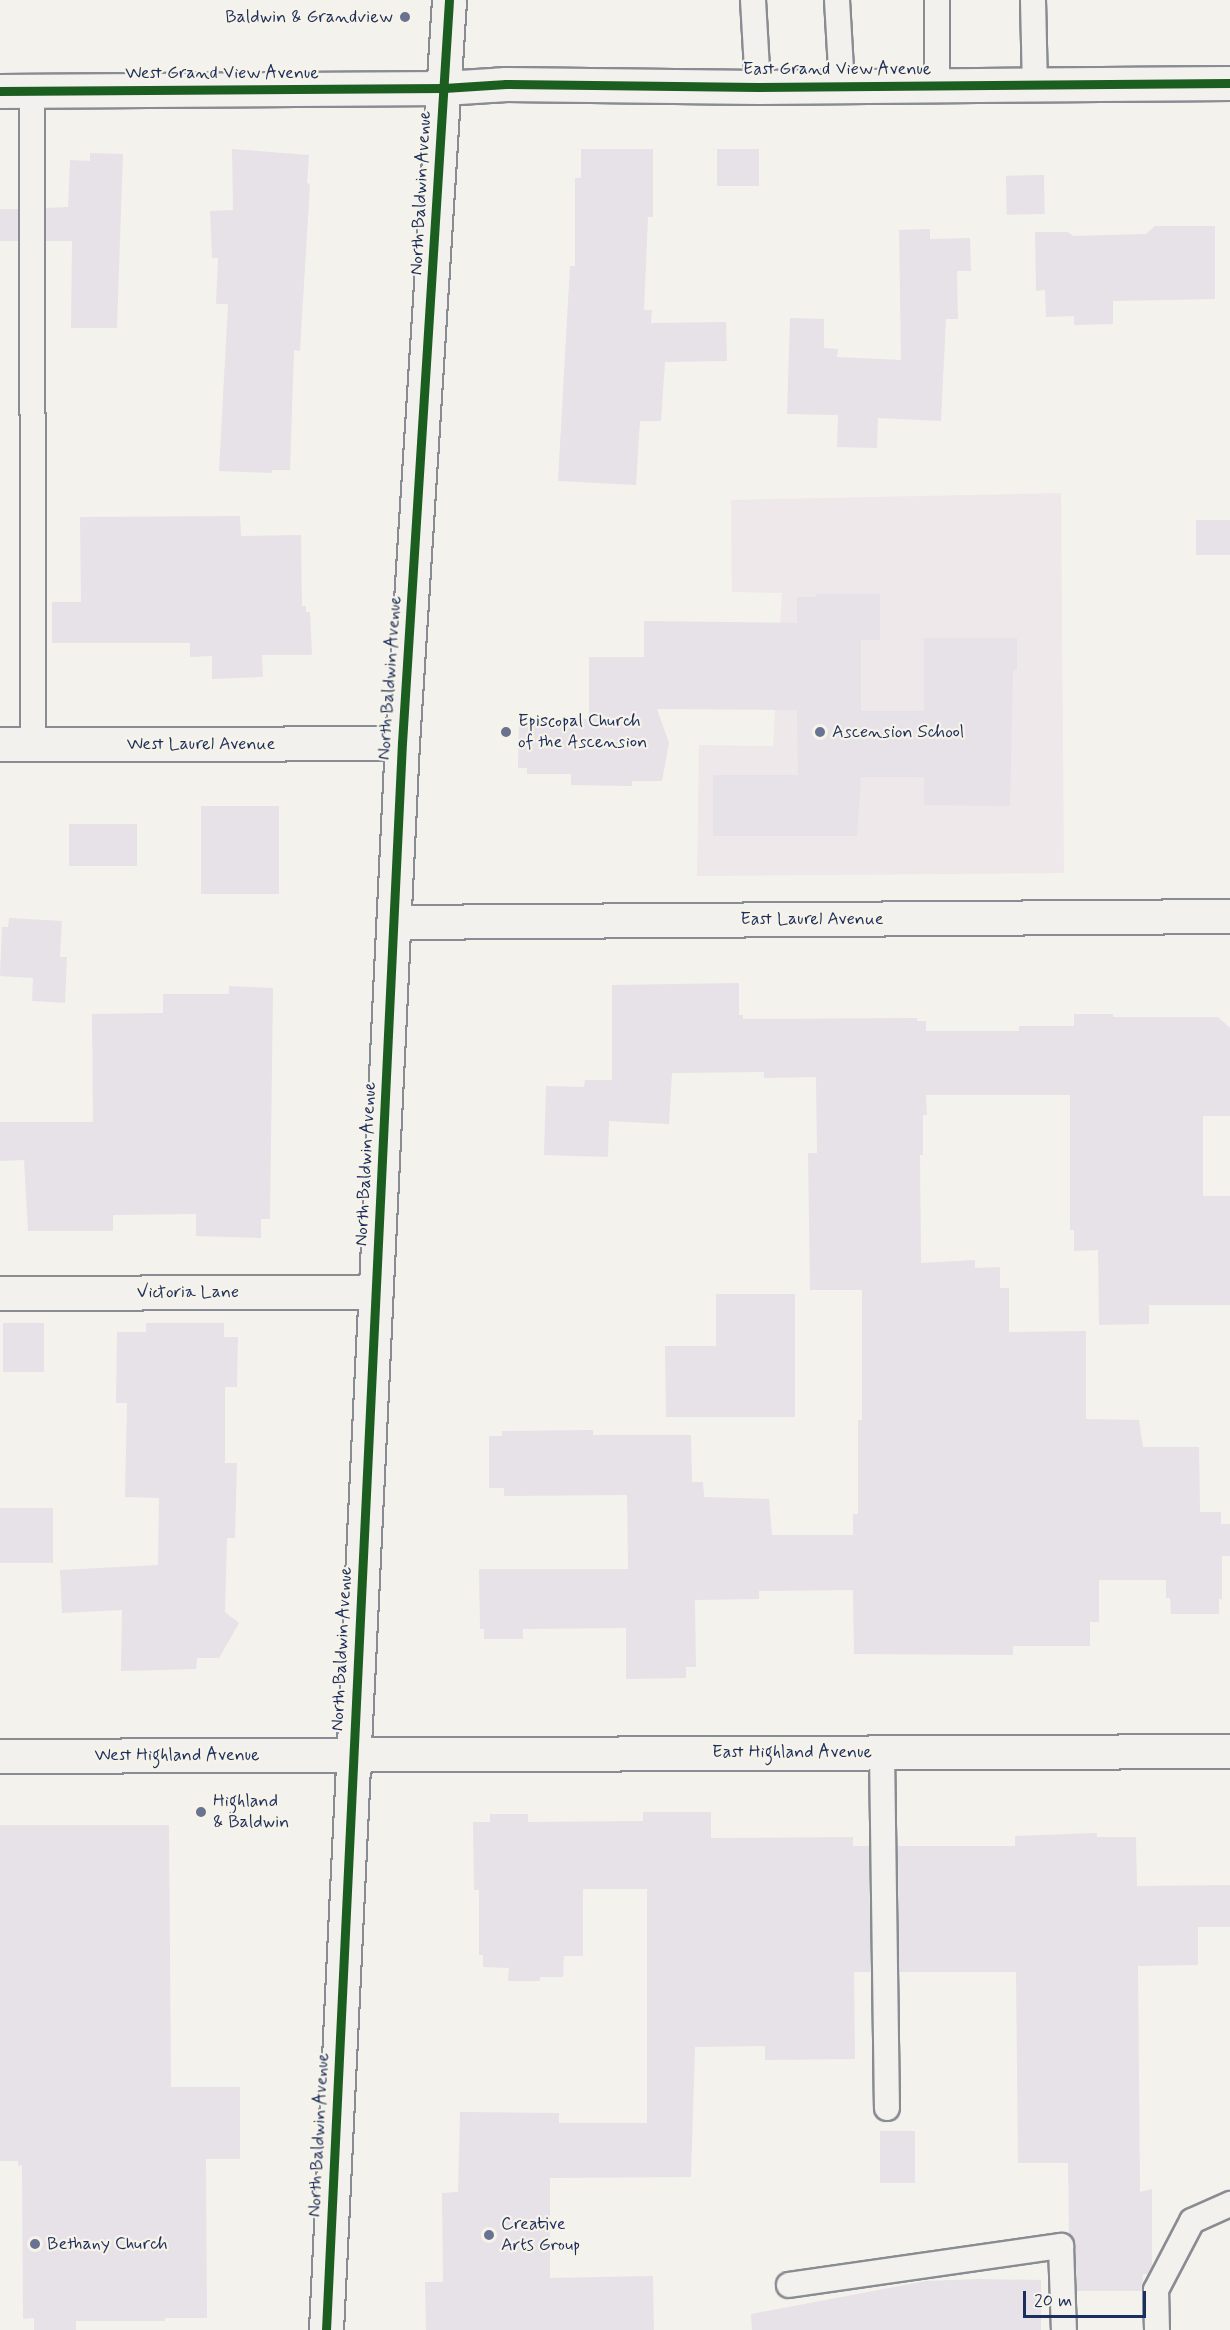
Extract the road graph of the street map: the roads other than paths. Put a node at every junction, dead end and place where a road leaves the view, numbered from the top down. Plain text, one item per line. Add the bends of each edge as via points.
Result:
1 (450, 0) edge
2 (753, 0) edge
3 (837, 0) edge
4 (937, 0) edge
5 (1033, 0) edge
6 (1230, 83) edge
7 (1035, 84) junction
8 (937, 85) junction
9 (842, 86) junction
10 (758, 87) junction
11 (444, 88) junction
12 (16, 91) edge
13 (33, 743) junction
14 (402, 743) junction
15 (0, 744) edge
16 (1230, 916) edge
17 (395, 922) junction
18 (376, 1292) junction
19 (0, 1293) edge
20 (1230, 1750) edge
21 (882, 1752) junction
22 (354, 1753) junction
23 (0, 1756) edge
24 (887, 2108) dead end
25 (1230, 2204) edge
26 (789, 2285) dead end
27 (326, 2330) edge
28 (1064, 2330) edge
29 (1157, 2330) edge

1 - 11 street, North Baldwin Avenue
2 - 10 lane
3 - 9 lane
4 - 8 lane
5 - 7 lane
6 - 7 street, East Grand View Avenue
7 - 8 street, East Grand View Avenue
8 - 9 street, East Grand View Avenue
9 - 10 street, East Grand View Avenue
10 - 11 street, East Grand View Avenue via 506,84
11 - 12 street, West Grand View Avenue
11 - 14 street, North Baldwin Avenue
12 - 13 lane
13 - 14 street, West Laurel Avenue
13 - 15 street, West Laurel Avenue
14 - 17 street, North Baldwin Avenue
16 - 17 street, East Laurel Avenue
17 - 18 street, North Baldwin Avenue
18 - 19 street, Victoria Lane
18 - 22 street, North Baldwin Avenue
20 - 21 street, East Highland Avenue
21 - 22 street, East Highland Avenue
21 - 24 lane
22 - 23 street, West Highland Avenue
22 - 27 street, North Baldwin Avenue
25 - 29 lane via 1192,2221 1156,2290
26 - 28 lane via 1061,2247

